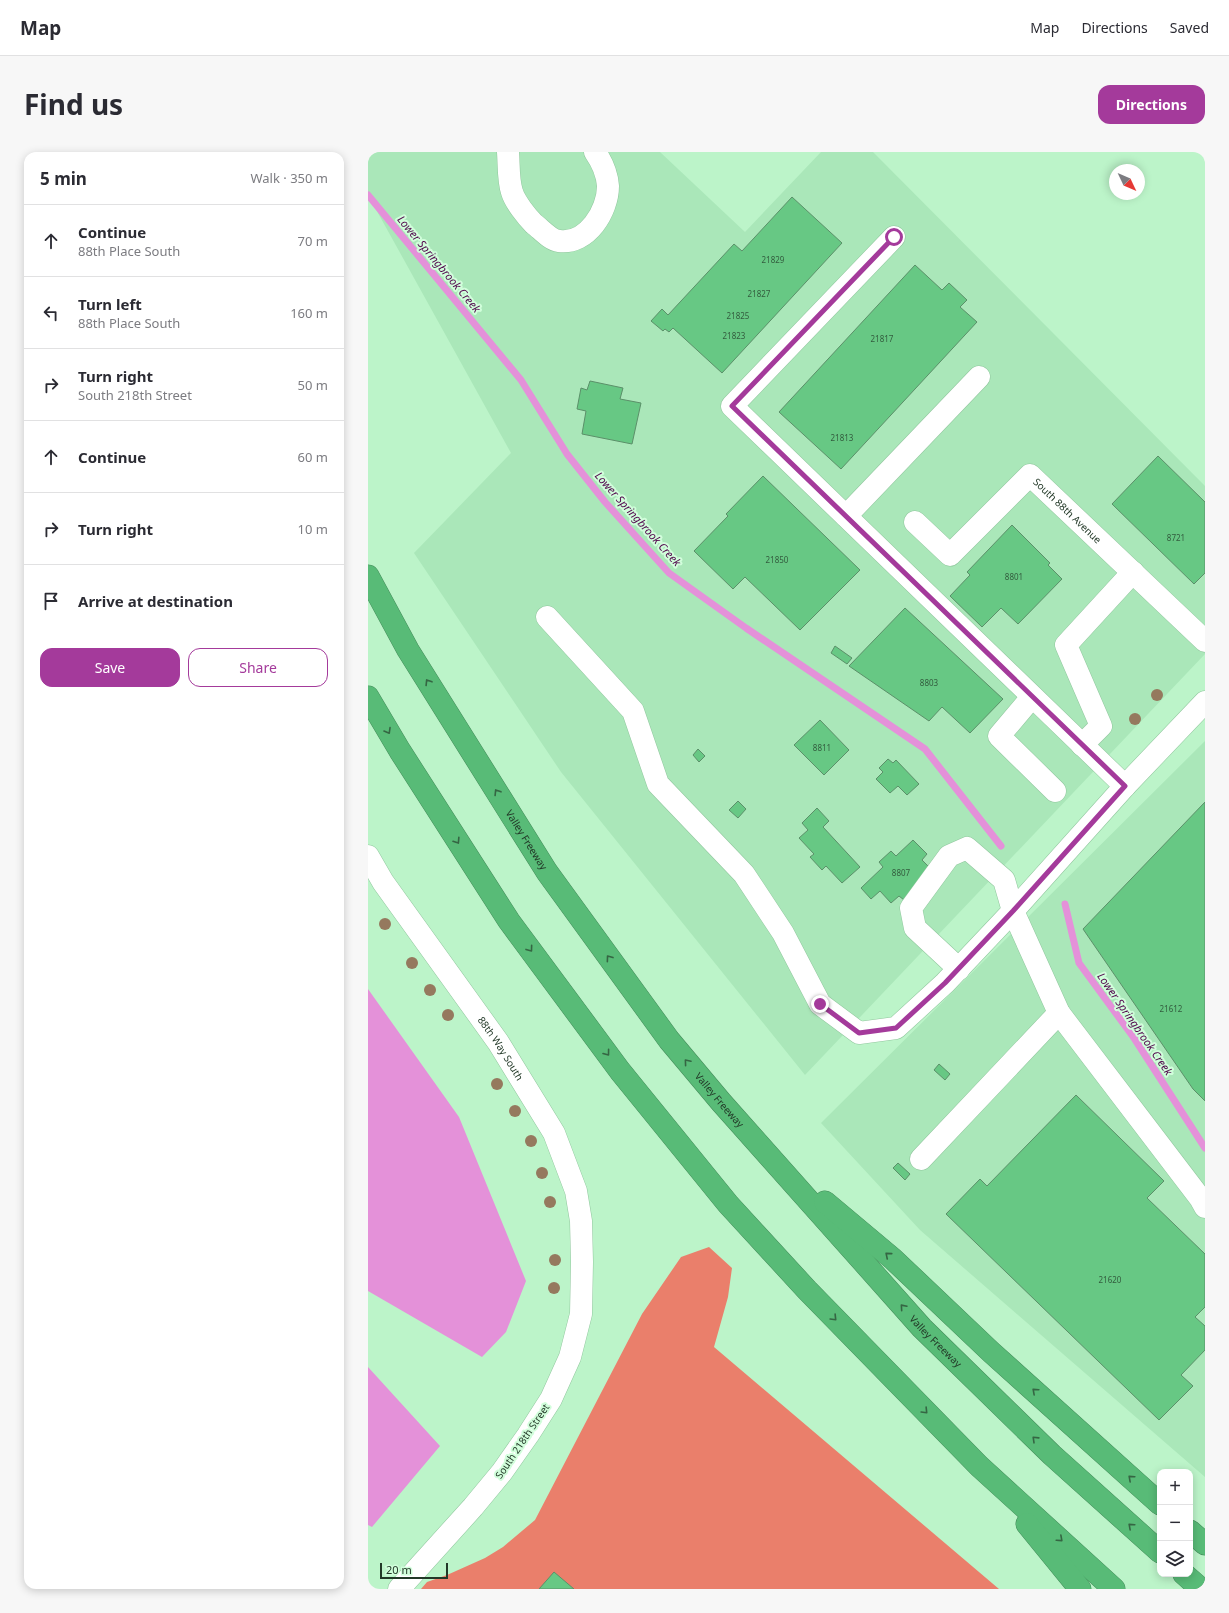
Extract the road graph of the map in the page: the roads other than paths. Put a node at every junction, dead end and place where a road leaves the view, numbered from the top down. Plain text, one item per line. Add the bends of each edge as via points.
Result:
1 (508, 152) edge
2 (595, 152) edge
3 (894, 237) dead end
4 (979, 377) dead end
5 (846, 516) junction
6 (915, 522) dead end
7 (1133, 572) junction
8 (368, 576) edge
9 (547, 617) dead end
10 (1205, 641) edge
11 (368, 697) edge
12 (1032, 697) junction
13 (1205, 702) edge
14 (1082, 745) junction
15 (1125, 786) junction
16 (1055, 791) dead end
17 (368, 856) edge
18 (1013, 911) junction
19 (959, 969) junction
20 (1059, 1012) junction
21 (768, 1154) junction
22 (921, 1159) dead end
23 (1205, 1206) edge
24 (582, 1262) joint
25 (979, 1466) junction
26 (1157, 1501) edge
27 (1193, 1534) edge
28 (1205, 1544) edge
29 (1157, 1549) edge
30 (1187, 1577) edge
31 (400, 1589) edge
32 (1080, 1589) edge
33 (1114, 1589) edge
34 (1201, 1589) edge

1 - 2 street via 512,192 527,217 545,234 558,241 571,241 585,235 596,222 606,200 606,172
3 - 5 street via 732,406
4 - 5 street
5 - 12 street
6 - 7 street, South 88th Avenue via 950,555 1030,475
7 - 10 street, South 88th Avenue
7 - 14 street via 1066,645 1101,726
21 -> 8 highway, Valley Freeway via 669,1040 547,872 408,650
9 - 19 street via 633,711 658,784 744,874 783,933 820,1004 859,1033 896,1028
11 -> 25 highway via 509,921 620,1071 728,1204 807,1290
12 - 14 street
12 - 16 street via 999,736
13 - 15 street
14 - 15 street
15 - 18 street
17 - 24 street, 88th Way South via 383,882 498,1042 554,1133 576,1191 581,1221
18 - 19 street
18 - 19 street via 1004,880 972,852 967,848 949,856 911,908 915,928
18 - 20 street
20 - 22 street
20 - 23 street
26 -> 21 highway via 991,1352 893,1259
29 -> 21 highway, Valley Freeway via 1052,1455 922,1328
24 - 31 street, South 218th Street via 581,1314 570,1357 550,1399 502,1472
25 - 32 highway
25 -> 33 highway
27 - 28 highway
30 - 34 highway

